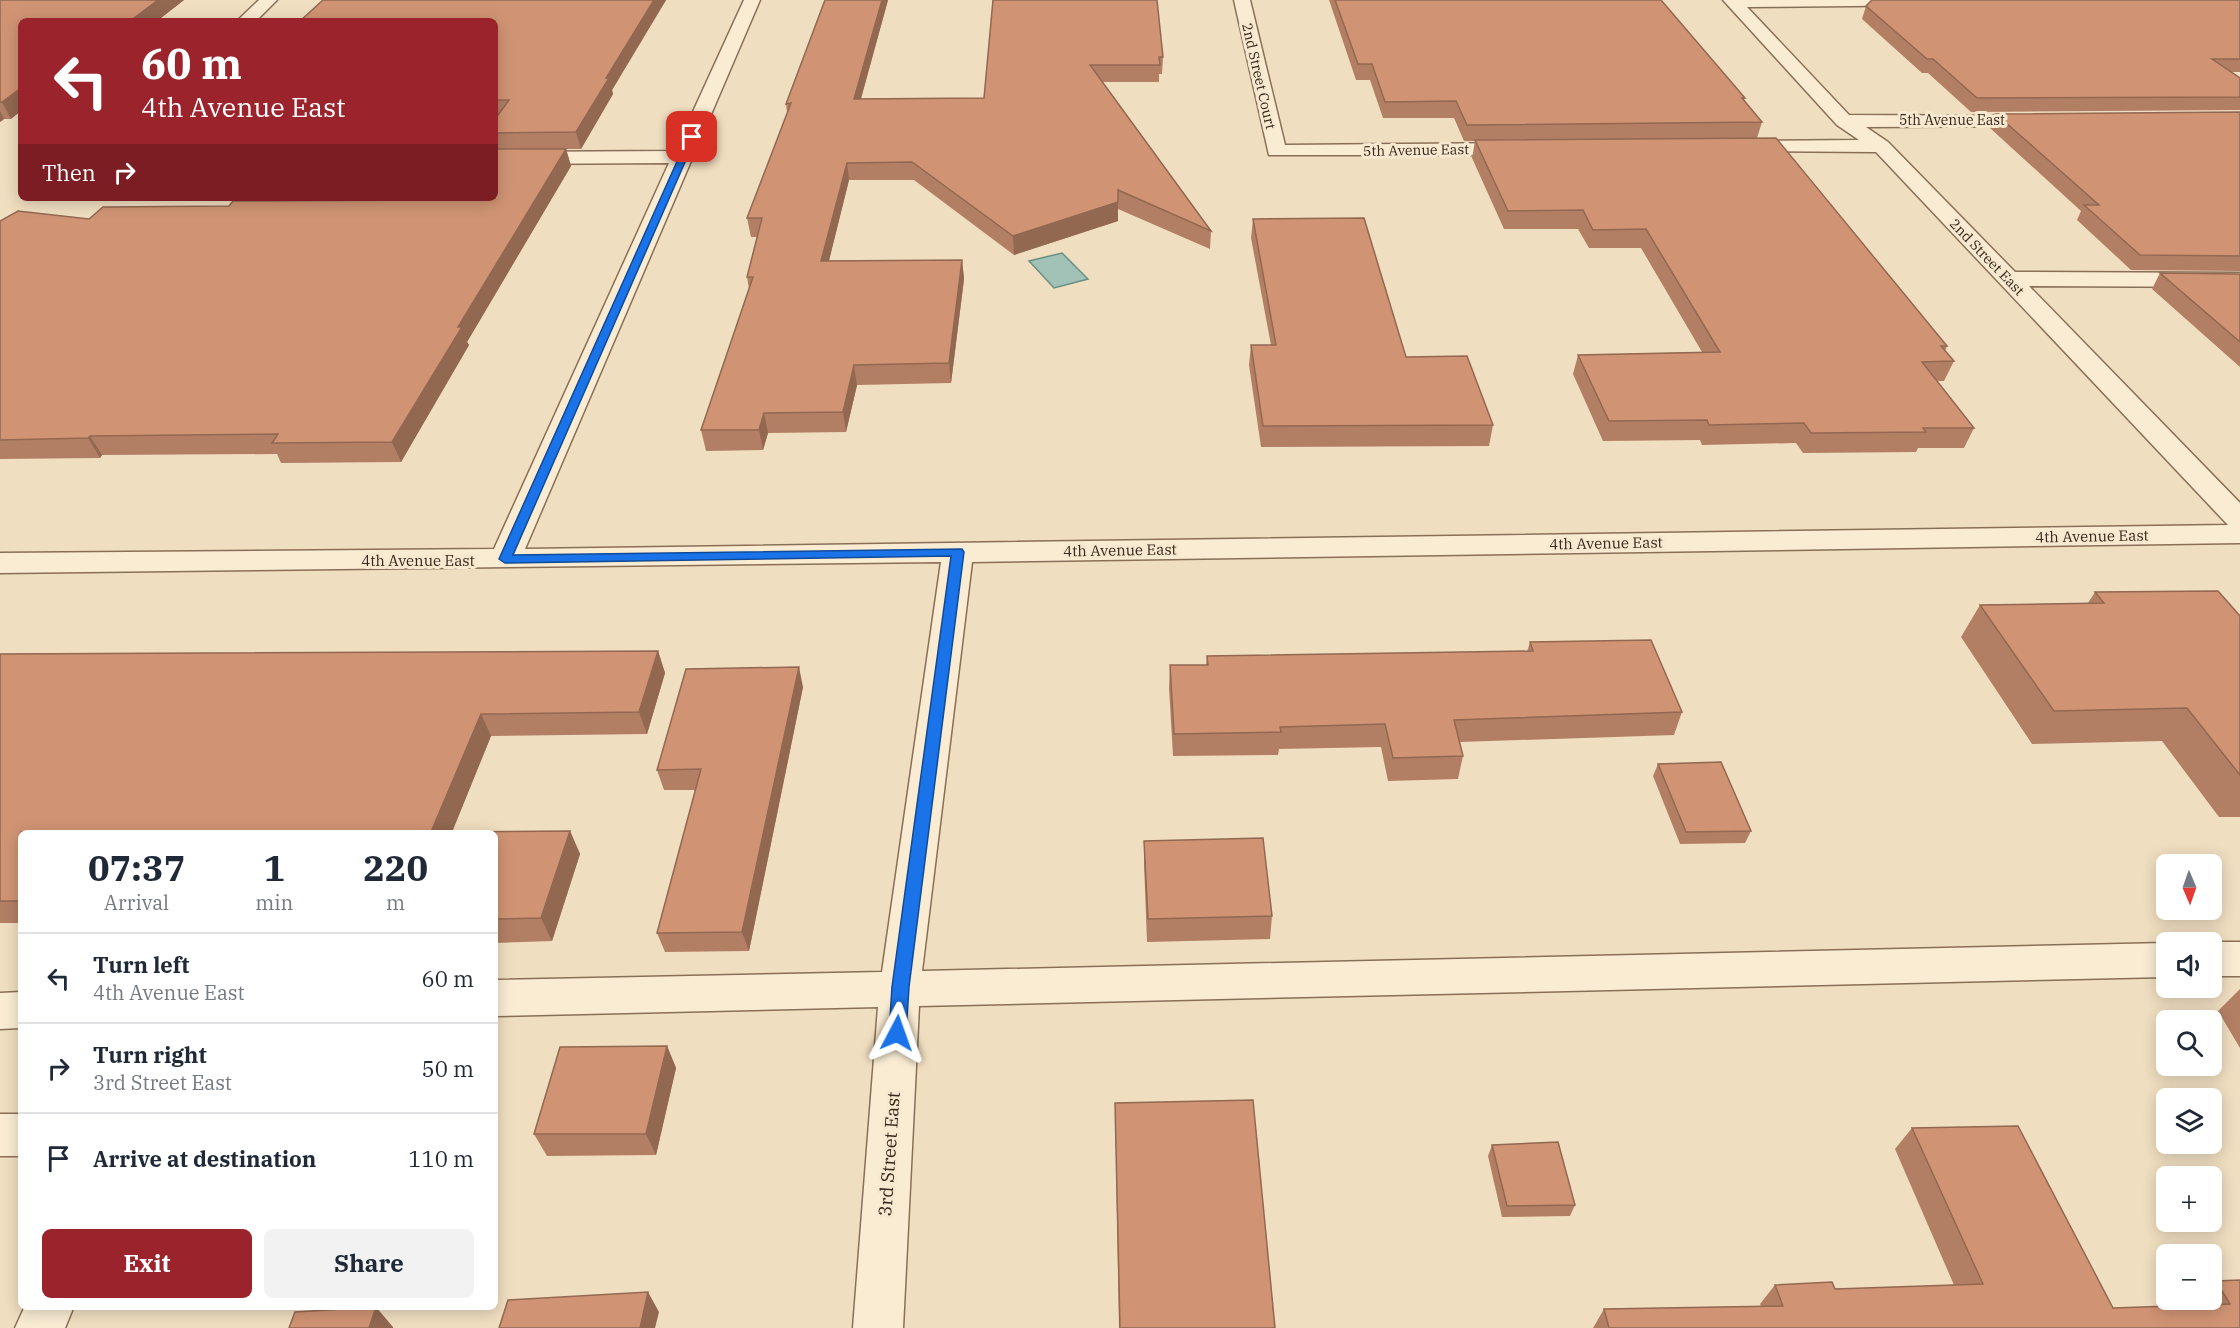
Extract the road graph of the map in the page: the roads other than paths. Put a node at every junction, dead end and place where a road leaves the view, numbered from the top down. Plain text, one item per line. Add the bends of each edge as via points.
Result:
1 (269, 0) edge
2 (752, 0) edge
3 (1242, 0) edge
4 (1948, 0) edge
5 (1732, 1) edge
6 (249, 18) edge
7 (2054, 120) edge
8 (1844, 121) junction
9 (1881, 146) junction
10 (1715, 147) edge
11 (1537, 149) edge
12 (1276, 151) joint
13 (683, 156) junction
14 (498, 158) edge
15 (2009, 279) junction
16 (2240, 280) edge
17 (2240, 520) edge
18 (2240, 534) edge
19 (958, 552) junction
20 (505, 559) junction
21 (0, 563) edge
22 (2222, 959) edge
23 (2240, 959) edge
24 (2156, 960) edge
25 (900, 987) junction
26 (498, 998) edge
27 (18, 1010) edge
28 (0, 1011) edge
29 (0, 1135) edge
30 (18, 1135) edge
31 (48, 1310) edge
32 (40, 1328) edge
33 (878, 1328) edge

1 - 6 street
2 - 13 street
3 - 12 street, 2nd Street Court
4 - 5 street
5 - 8 street, 2nd Street East
7 - 8 street, 5th Avenue East
8 - 9 street, 2nd Street East
9 - 10 street
9 - 15 street, 2nd Street East
11 - 12 street, 5th Avenue East
13 - 14 street
13 - 20 street
15 - 16 street
15 - 17 street, 2nd Street East
18 - 19 street, 4th Avenue East
19 - 20 street, 4th Avenue East
19 - 25 street, 3rd Street East
20 - 21 street, 4th Avenue East
22 - 23 street
24 - 25 street
25 - 26 street
25 - 33 street, 3rd Street East
27 - 28 street
29 - 30 street
31 - 32 street

